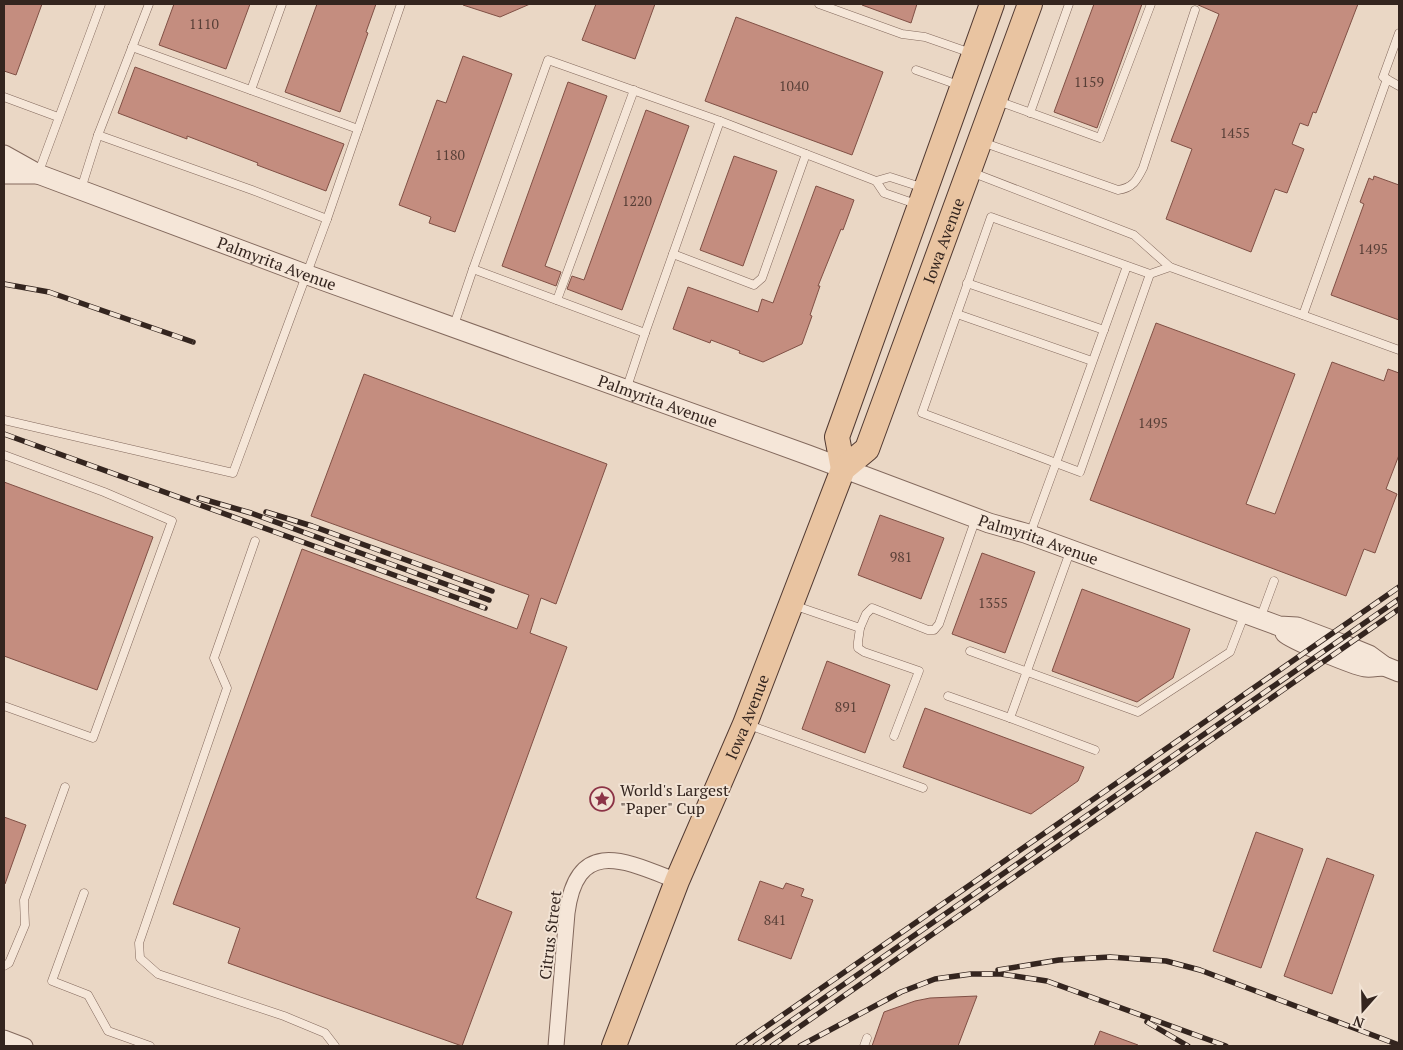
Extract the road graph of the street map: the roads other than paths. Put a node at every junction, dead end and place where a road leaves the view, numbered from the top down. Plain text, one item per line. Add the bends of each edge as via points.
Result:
1 (101, 4) edge
2 (149, 4) edge
3 (282, 4) edge
4 (401, 4) edge
5 (819, 4) edge
6 (992, 4) edge
7 (1030, 4) edge
8 (1069, 4) edge
9 (1151, 4) edge
10 (1195, 10) dead end
11 (1399, 33) edge
12 (132, 47) junction
13 (974, 54) junction
14 (916, 70) dead end
15 (1387, 79) junction
16 (1399, 86) edge
17 (962, 87) junction
18 (251, 90) junction
19 (634, 90) junction
20 (4, 97) edge
21 (995, 100) junction
22 (1030, 113) junction
23 (58, 117) junction
24 (720, 121) junction
25 (358, 129) junction
26 (98, 135) junction
27 (980, 141) junction
28 (806, 154) junction
29 (4, 155) edge
30 (969, 171) junction
31 (4, 174) edge
32 (38, 174) junction
33 (876, 181) junction
34 (80, 191) junction
35 (922, 197) junction
36 (327, 219) junction
37 (673, 254) junction
38 (1126, 266) junction
39 (1170, 267) junction
40 (473, 269) junction
41 (306, 274) junction
42 (1150, 274) junction
43 (967, 283) junction
44 (557, 300) junction
45 (957, 314) junction
46 (1303, 315) junction
47 (453, 328) junction
48 (1104, 330) junction
49 (645, 333) junction
50 (1399, 350) edge
51 (1092, 361) junction
52 (626, 390) junction
53 (4, 420) edge
54 (4, 455) edge
55 (1056, 463) junction
56 (843, 469) junction
57 (976, 518) junction
58 (1030, 534) junction
59 (255, 541) dead end
60 (1071, 550) junction
61 (1274, 582) dead end
62 (791, 604) junction
63 (1253, 616) junction
64 (860, 628) junction
65 (970, 651) dead end
66 (1392, 669) edge
67 (1027, 672) junction
68 (948, 696) dead end
69 (4, 706) edge
70 (1010, 718) junction
71 (746, 724) junction
72 (894, 736) dead end
73 (1096, 750) dead end
74 (65, 787) dead end
75 (923, 788) dead end
76 (677, 881) junction
77 (84, 893) dead end
78 (4, 966) edge
79 (4, 1038) edge
80 (25, 1046) edge
81 (150, 1046) edge
82 (335, 1046) edge
83 (556, 1046) edge
84 (614, 1046) edge

1 - 23 lane
2 - 12 lane
3 - 18 lane
4 - 25 lane
5 - 13 lane via 902,34 925,37
6 - 13 main road, Iowa Avenue
7 - 21 main road, Iowa Avenue
8 - 22 lane
9 - 22 lane via 1100,138
10 - 27 lane via 1143,168 1131,186 1118,190
11 - 15 lane via 1383,77
12 - 18 lane
12 - 26 lane
13 - 17 main road, Iowa Avenue
14 - 17 lane
15 - 16 lane
15 - 46 lane
17 - 35 main road, Iowa Avenue
18 - 25 lane
19 - 24 lane
19 - 40 lane via 548,60
19 - 44 lane
20 - 23 lane
21 - 22 lane
21 - 27 main road, Iowa Avenue
23 - 32 lane
24 - 28 lane
24 - 37 lane
25 - 36 lane
26 - 34 lane
26 - 36 lane
27 - 30 main road, Iowa Avenue
28 - 33 lane
28 - 37 lane via 762,278 754,285
29 - 32 street, Palmyrita Avenue
30 - 39 lane via 1134,235
30 - 56 main road, Iowa Avenue via 867,449
31 - 32 street, Palmyrita Avenue
32 - 34 street, Palmyrita Avenue
33 - 35 lane via 890,177
33 - 35 lane via 884,193
34 - 41 street, Palmyrita Avenue
35 - 56 main road, Iowa Avenue via 837,437
36 - 41 lane
37 - 49 lane
38 - 42 lane
38 - 43 lane via 991,217
38 - 48 lane
39 - 42 lane
39 - 46 lane
40 - 44 lane
40 - 47 lane
41 - 47 street, Palmyrita Avenue
41 - 53 lane via 233,472
42 - 55 lane via 1080,472
43 - 45 lane
43 - 48 lane
44 - 49 lane
45 - 51 lane
45 - 55 lane via 922,413
46 - 50 lane
47 - 52 street, Palmyrita Avenue
48 - 51 lane
49 - 52 lane
51 - 55 lane
52 - 56 street, Palmyrita Avenue
54 - 69 lane via 172,521 93,738
55 - 58 lane
56 - 57 street, Palmyrita Avenue
56 - 62 main road, Iowa Avenue
57 - 58 street, Palmyrita Avenue
57 - 64 lane via 934,630 872,608
58 - 60 street, Palmyrita Avenue
59 - 82 lane via 214,658 227,688 139,942 140,958 158,974 325,1033
60 - 63 street, Palmyrita Avenue
60 - 67 lane
61 - 63 lane
62 - 64 lane
62 - 71 main road, Iowa Avenue
63 - 66 street, Palmyrita Avenue via 1279,626 1297,627 1347,646
63 - 67 lane via 1230,652 1138,712
64 - 72 lane via 858,648 919,671
65 - 67 lane
67 - 70 lane
68 - 70 lane
70 - 73 lane
71 - 75 lane
71 - 76 main road, Iowa Avenue
74 - 78 lane via 24,900 25,925 9,963
76 - 83 street, Citrus Street via 621,860 598,862 582,870 569,895
76 - 84 main road, Iowa Avenue
77 - 81 lane via 52,981 88,995 108,1031
79 - 80 street

